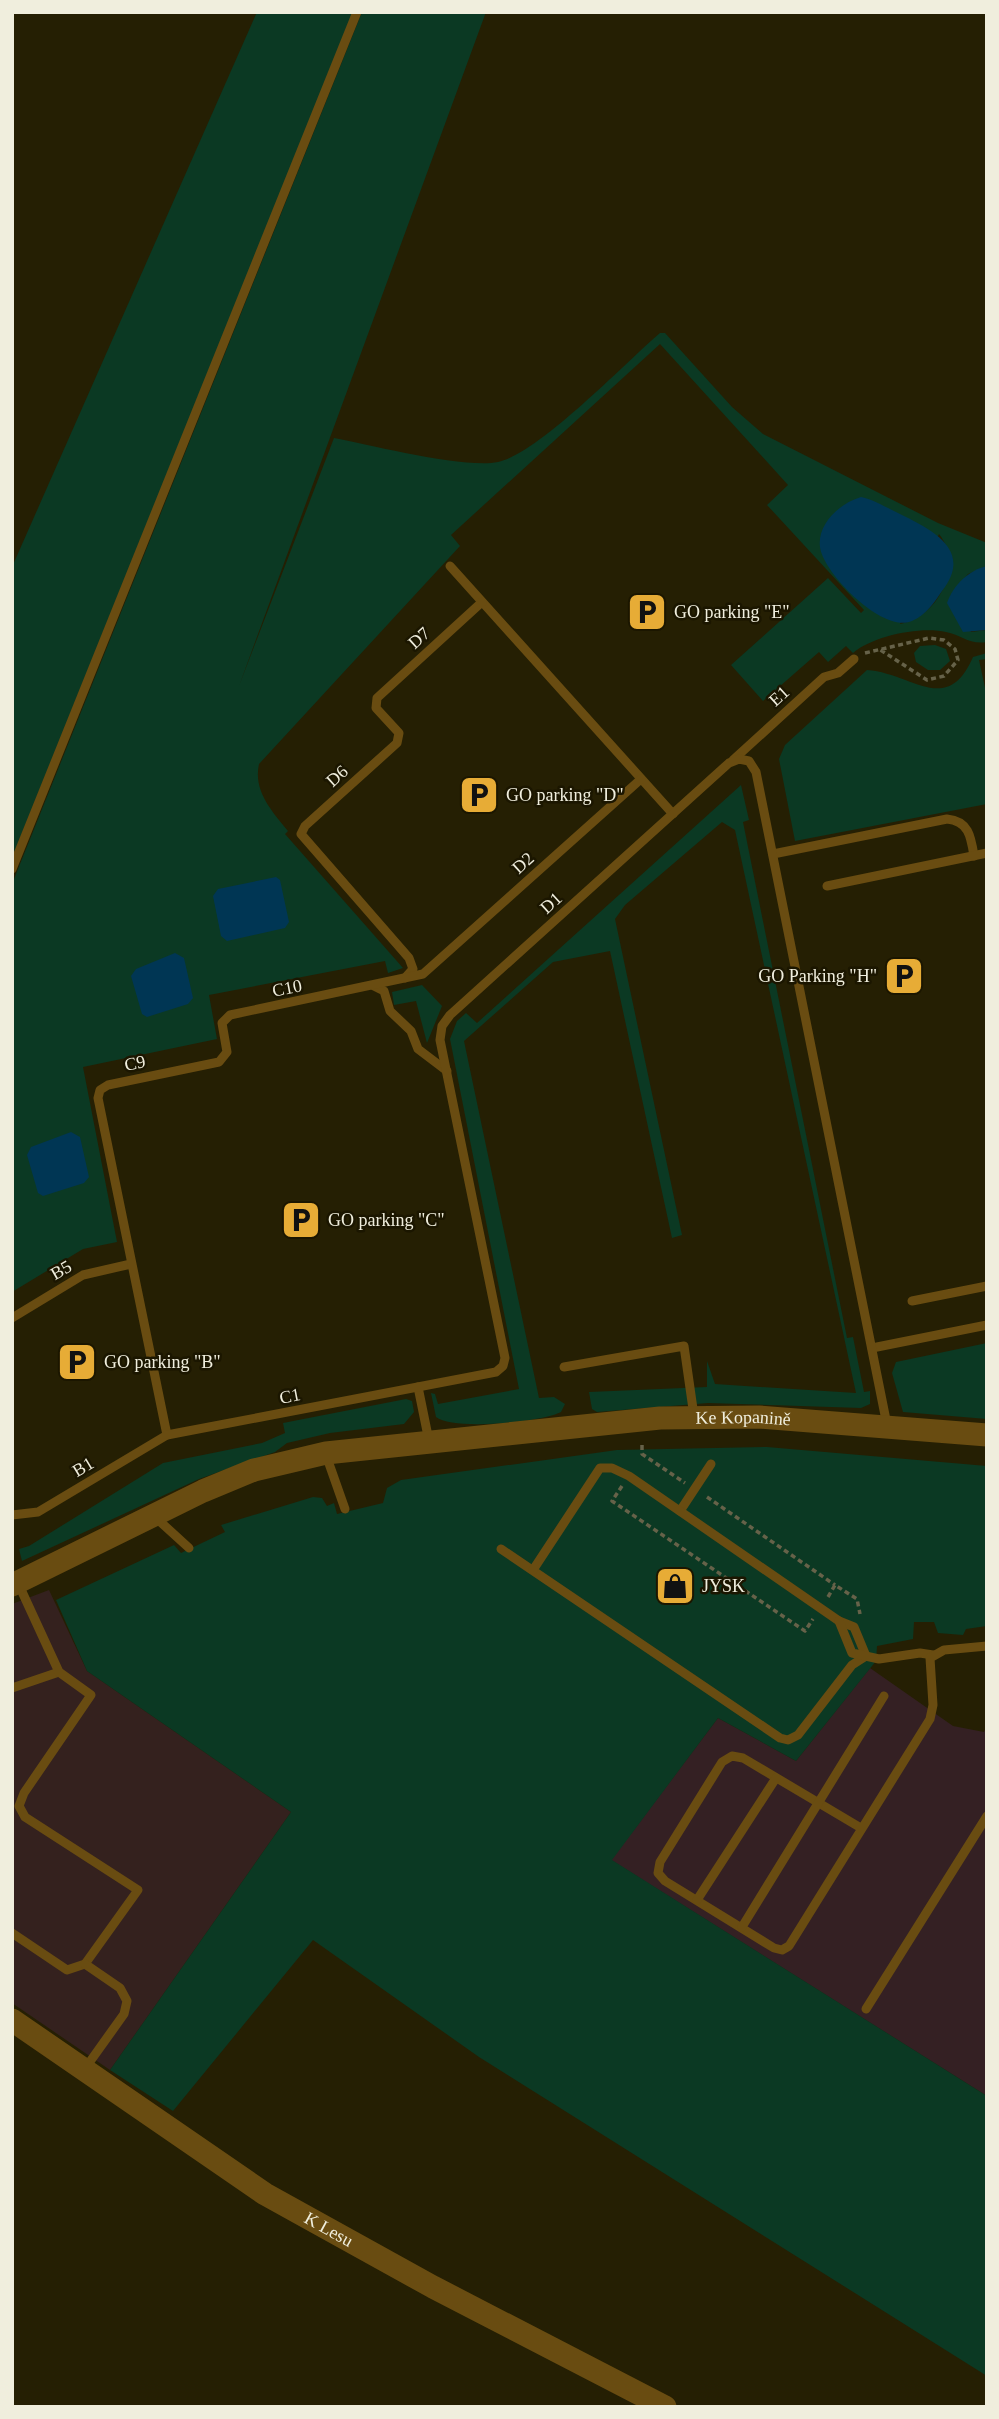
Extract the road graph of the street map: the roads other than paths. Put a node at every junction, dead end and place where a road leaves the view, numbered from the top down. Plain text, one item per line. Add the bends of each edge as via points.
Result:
1 (357, 12) edge
2 (450, 566) dead end
3 (482, 602) junction
4 (854, 659) road end
5 (397, 743) joint
6 (729, 763) junction
7 (641, 779) junction
8 (673, 814) junction
9 (987, 853) edge
10 (773, 854) junction
11 (974, 856) junction
12 (12, 869) edge
13 (827, 886) dead end
14 (427, 971) joint
15 (404, 979) junction
16 (374, 986) junction
17 (219, 1062) joint
18 (448, 1073) junction
19 (131, 1264) junction
20 (987, 1286) edge
21 (912, 1301) dead end
22 (12, 1318) edge
23 (987, 1325) edge
24 (872, 1348) junction
25 (564, 1367) dead end
26 (418, 1387) junction
27 (694, 1418) junction
28 (888, 1428) junction
29 (167, 1435) junction
30 (987, 1435) edge
31 (429, 1441) junction
32 (326, 1453) junction
33 (711, 1464) dead end
34 (345, 1509) dead end
35 (680, 1511) junction
36 (12, 1515) edge
37 (154, 1516) junction
38 (189, 1548) dead end
39 (500, 1549) dead end
40 (533, 1570) junction
41 (15, 1584) edge
42 (987, 1646) edge
43 (933, 1655) junction
44 (866, 1656) junction
45 (59, 1672) junction
46 (12, 1688) edge
47 (884, 1696) dead end
48 (776, 1777) junction
49 (818, 1803) junction
50 (987, 1816) edge
51 (861, 1828) junction
52 (697, 1900) junction
53 (742, 1927) junction
54 (12, 1933) edge
55 (85, 1964) junction
56 (866, 2009) dead end
57 (12, 2020) edge
58 (84, 2070) junction
59 (664, 2407) edge

1 - 12 lane
2 - 3 lane
3 - 5 lane, D7 via 377,698 376,708 398,733
3 - 7 lane
4 - 6 lane, E1 via 838,673 824,677
5 - 15 lane, D6 via 301,834 409,958 413,969
6 - 8 lane, E1
6 - 10 lane, E1 via 747,760 755,767
7 - 8 lane
7 - 14 lane, D2
8 - 18 lane, D1 via 450,1014 440,1033
9 - 11 lane
10 - 11 lane via 947,819 967,829
10 - 24 lane
11 - 13 lane
14 - 15 lane, C10
15 - 16 lane, C10
16 - 17 lane, C10 via 230,1015 222,1023 227,1052
16 - 18 lane via 384,991 390,1011 411,1031 418,1049
17 - 19 lane, C9 via 104,1087 98,1098
18 - 26 lane, C1 via 505,1362 496,1372
19 - 22 lane, B5 via 83,1275
19 - 29 lane, C9
20 - 21 lane
23 - 24 lane
24 - 28 lane
25 - 27 lane via 684,1346
26 - 29 lane, C1
26 - 31 lane
27 - 28 street, Ke Kopanině via 759,1417
27 - 31 street, Ke Kopanině
28 - 30 street, Ke Kopanině
29 - 36 lane, B1 via 38,1513
31 - 32 street, Ke Kopanině
32 - 34 lane
32 - 37 street, Ke Kopanině via 254,1470
33 - 35 lane
35 - 40 lane via 629,1476 600,1468
35 - 44 lane via 854,1627
37 - 38 lane
37 - 41 street, Ke Kopanině
39 - 40 lane
40 - 44 lane via 780,1738 798,1735 852,1665
41 - 45 lane
42 - 43 lane
43 - 44 lane
43 - 51 lane via 928,1666 933,1705 930,1719
45 - 46 lane
45 - 55 lane via 91,1695 23,1793 19,1806 25,1817 138,1890
47 - 49 lane
48 - 49 lane
48 - 52 lane
48 - 52 lane via 743,1758 732,1756 722,1762 660,1862 658,1873
49 - 51 lane
49 - 53 lane
50 - 56 lane
51 - 53 lane via 789,1946 774,1948
52 - 53 lane
54 - 55 lane via 67,1970
55 - 58 lane via 120,1988 127,2001 124,2014
57 - 58 street, K Lesu
58 - 59 street, K Lesu via 265,2194

